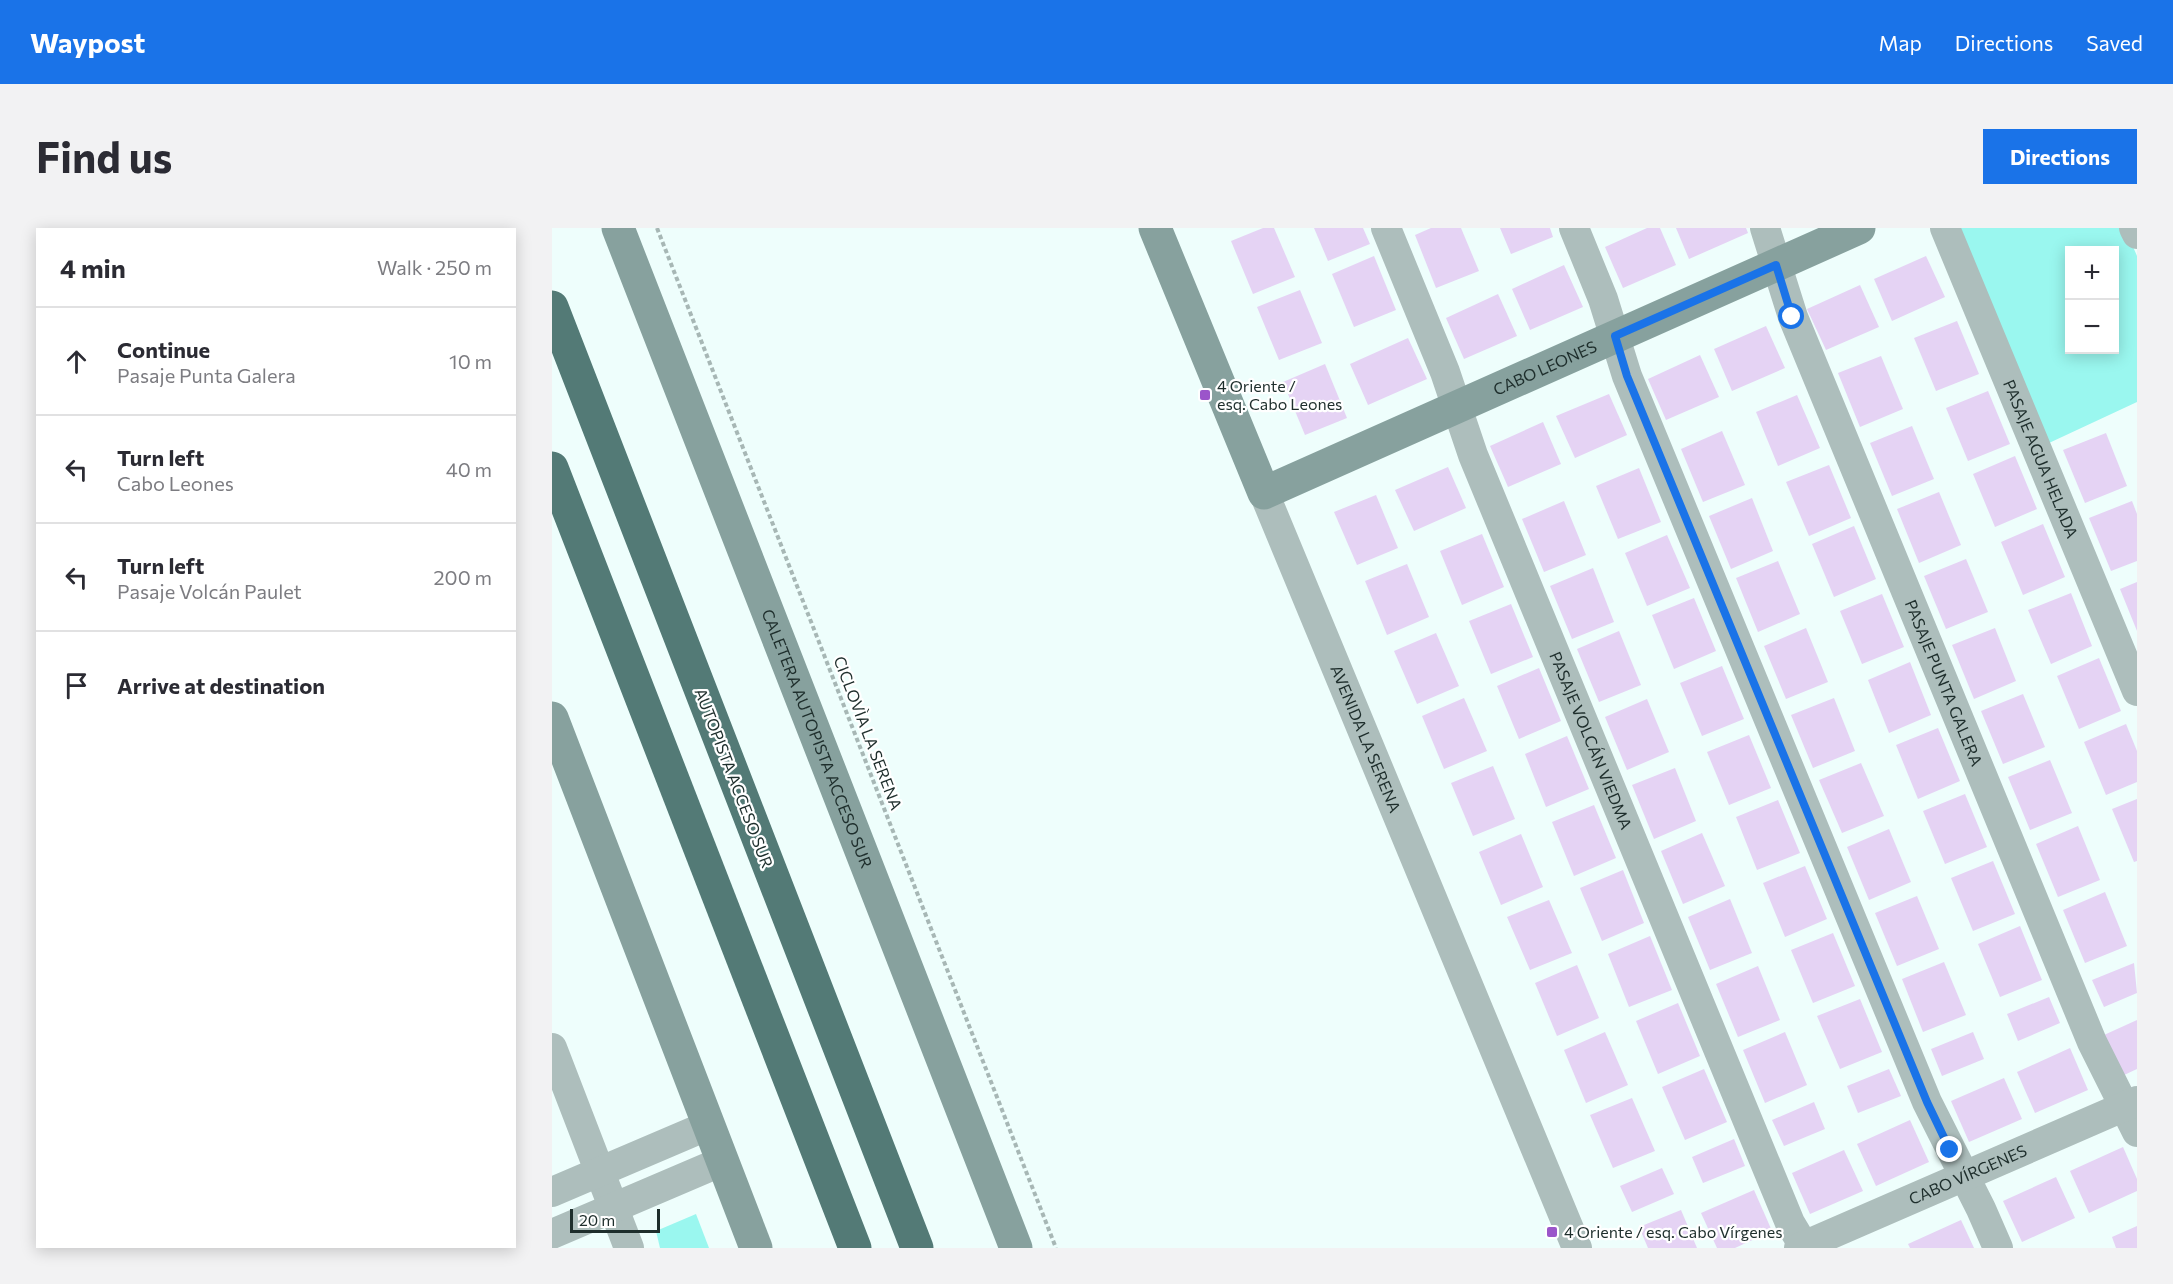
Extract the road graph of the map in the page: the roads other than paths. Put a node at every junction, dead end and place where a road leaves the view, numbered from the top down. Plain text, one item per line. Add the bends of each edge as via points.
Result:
1 (618, 228) edge
2 (1155, 228) edge
3 (1386, 228) edge
4 (1574, 228) edge
5 (1765, 228) edge
6 (1859, 228) edge
7 (1946, 228) edge
8 (2134, 228) edge
9 (2137, 234) edge
10 (1776, 265) junction
11 (552, 307) edge
12 (1615, 336) junction
13 (1457, 407) junction
14 (552, 468) edge
15 (1264, 493) junction
16 (2137, 691) edge
17 (552, 718) edge
18 (552, 1048) edge
19 (2133, 1113) edge
20 (708, 1125) junction
21 (723, 1161) junction
22 (600, 1171) junction
23 (1964, 1176) junction
24 (552, 1192) edge
25 (614, 1208) junction
26 (552, 1234) edge
27 (1802, 1247) edge
28 (629, 1248) edge
29 (756, 1248) edge
30 (855, 1248) edge
31 (917, 1248) edge
32 (1016, 1248) edge
33 (1577, 1248) edge
34 (1998, 1248) edge

1 - 32 main road, CALETERA AUTOPISTA ACCESO SUR
2 - 15 main road, AVENIDA LA SERENA
3 - 13 street, PASAJE VOLCÁN VIEDMA
4 - 12 street
5 - 10 street, PASAJE PUNTA GALERA
6 - 10 main road, CABO LEONES
7 - 16 street, PASAJE AGUA HELADA
8 - 9 street
10 - 12 main road, CABO LEONES
10 - 19 street, PASAJE PUNTA GALERA via 1792,317 2092,1042
11 - 31 highway, AUTOPISTA ACCESO SUR
12 - 13 main road, CABO LEONES
12 - 23 street via 1627,376 1927,1102
13 - 15 main road, CABO LEONES
13 - 27 street, PASAJE VOLCÁN VIEDMA
14 - 30 highway
15 - 33 street, AVENIDA LA SERENA
17 - 20 main road
18 - 22 street
19 - 23 street, CABO VÍRGENES
20 - 21 main road
20 - 22 street
21 - 25 street
21 - 29 main road
22 - 24 street
22 - 25 street
23 - 27 street, CABO VÍRGENES
23 - 34 street
25 - 26 street
25 - 28 street

